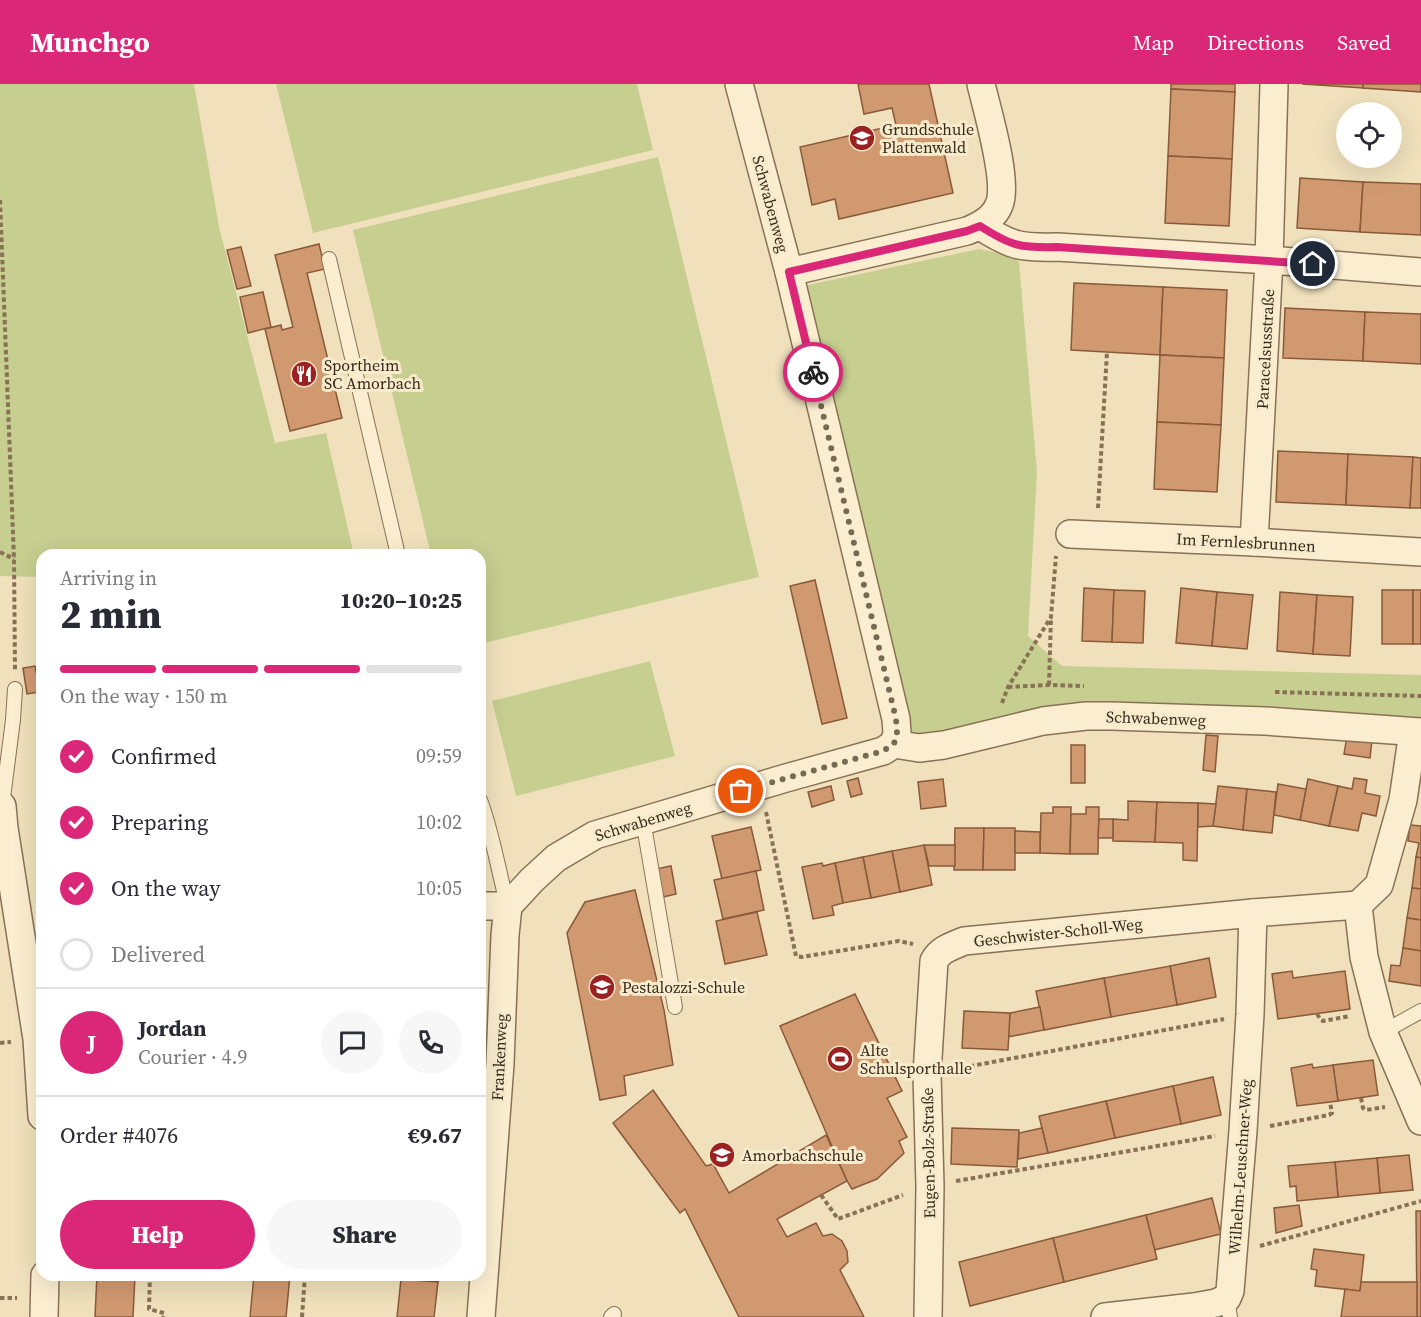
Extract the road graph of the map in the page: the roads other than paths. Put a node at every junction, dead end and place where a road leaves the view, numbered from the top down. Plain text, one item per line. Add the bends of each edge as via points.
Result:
1 (739, 84) edge
2 (981, 84) edge
3 (1274, 84) edge
4 (980, 226) junction
5 (329, 259) dead end
6 (1269, 260) junction
7 (789, 272) junction
8 (1421, 272) edge
9 (1083, 535) road end
10 (1254, 542) junction
11 (397, 549) edge
12 (1421, 552) edge
13 (15, 688) road end
14 (1417, 732) edge
15 (894, 744) junction
16 (1, 805) edge
17 (486, 820) edge
18 (643, 820) junction
19 (1358, 905) junction
20 (486, 906) edge
21 (508, 906) junction
22 (1253, 913) junction
23 (937, 955) joint
24 (675, 1007) dead end
25 (1421, 1011) edge
26 (36, 1016) edge
27 (1380, 1021) junction
28 (1421, 1121) edge
29 (486, 1250) edge
30 (45, 1281) edge
31 (484, 1281) edge
32 (1228, 1307) edge
33 (44, 1317) edge
34 (481, 1317) edge
35 (928, 1317) edge
36 (1106, 1317) edge

1 - 7 street, Schwabenweg
2 - 4 street via 1002,178 1002,196 999,206
3 - 6 street, Paracelsusstraße
4 - 6 street via 1000,239 1030,248
4 - 7 street
5 - 11 lane
6 - 8 street
6 - 10 street, Paracelsusstraße
7 - 15 street, Schwabenweg via 896,719
9 - 10 street, Im Fernlesbrunnen
10 - 12 street, Im Fernlesbrunnen
13 - 16 lane
14 - 15 street, Schwabenweg via 1265,721 1086,716 1043,721 944,745 919,748
14 - 19 street via 1407,801 1379,885
15 - 18 street, Schwabenweg via 883,751
16 - 26 street
17 - 21 lane
18 - 21 street, Schwabenweg via 595,835 556,858
18 - 24 lane
19 - 22 street, Geschwister-Scholl-Weg
19 - 27 street via 1364,957
20 - 21 street
21 - 29 street, Frankenweg
22 - 23 street, Geschwister-Scholl-Weg via 964,941
22 - 32 street, Wilhelm-Leuschner-Weg via 1243,1131
23 - 35 street, Eugen-Bolz-Straße via 927,1074
25 - 27 lane
27 - 28 street
30 - 33 street
31 - 34 street, Frankenweg
32 - 36 street, Wilhelm-Leuschner-Weg via 1216,1302

